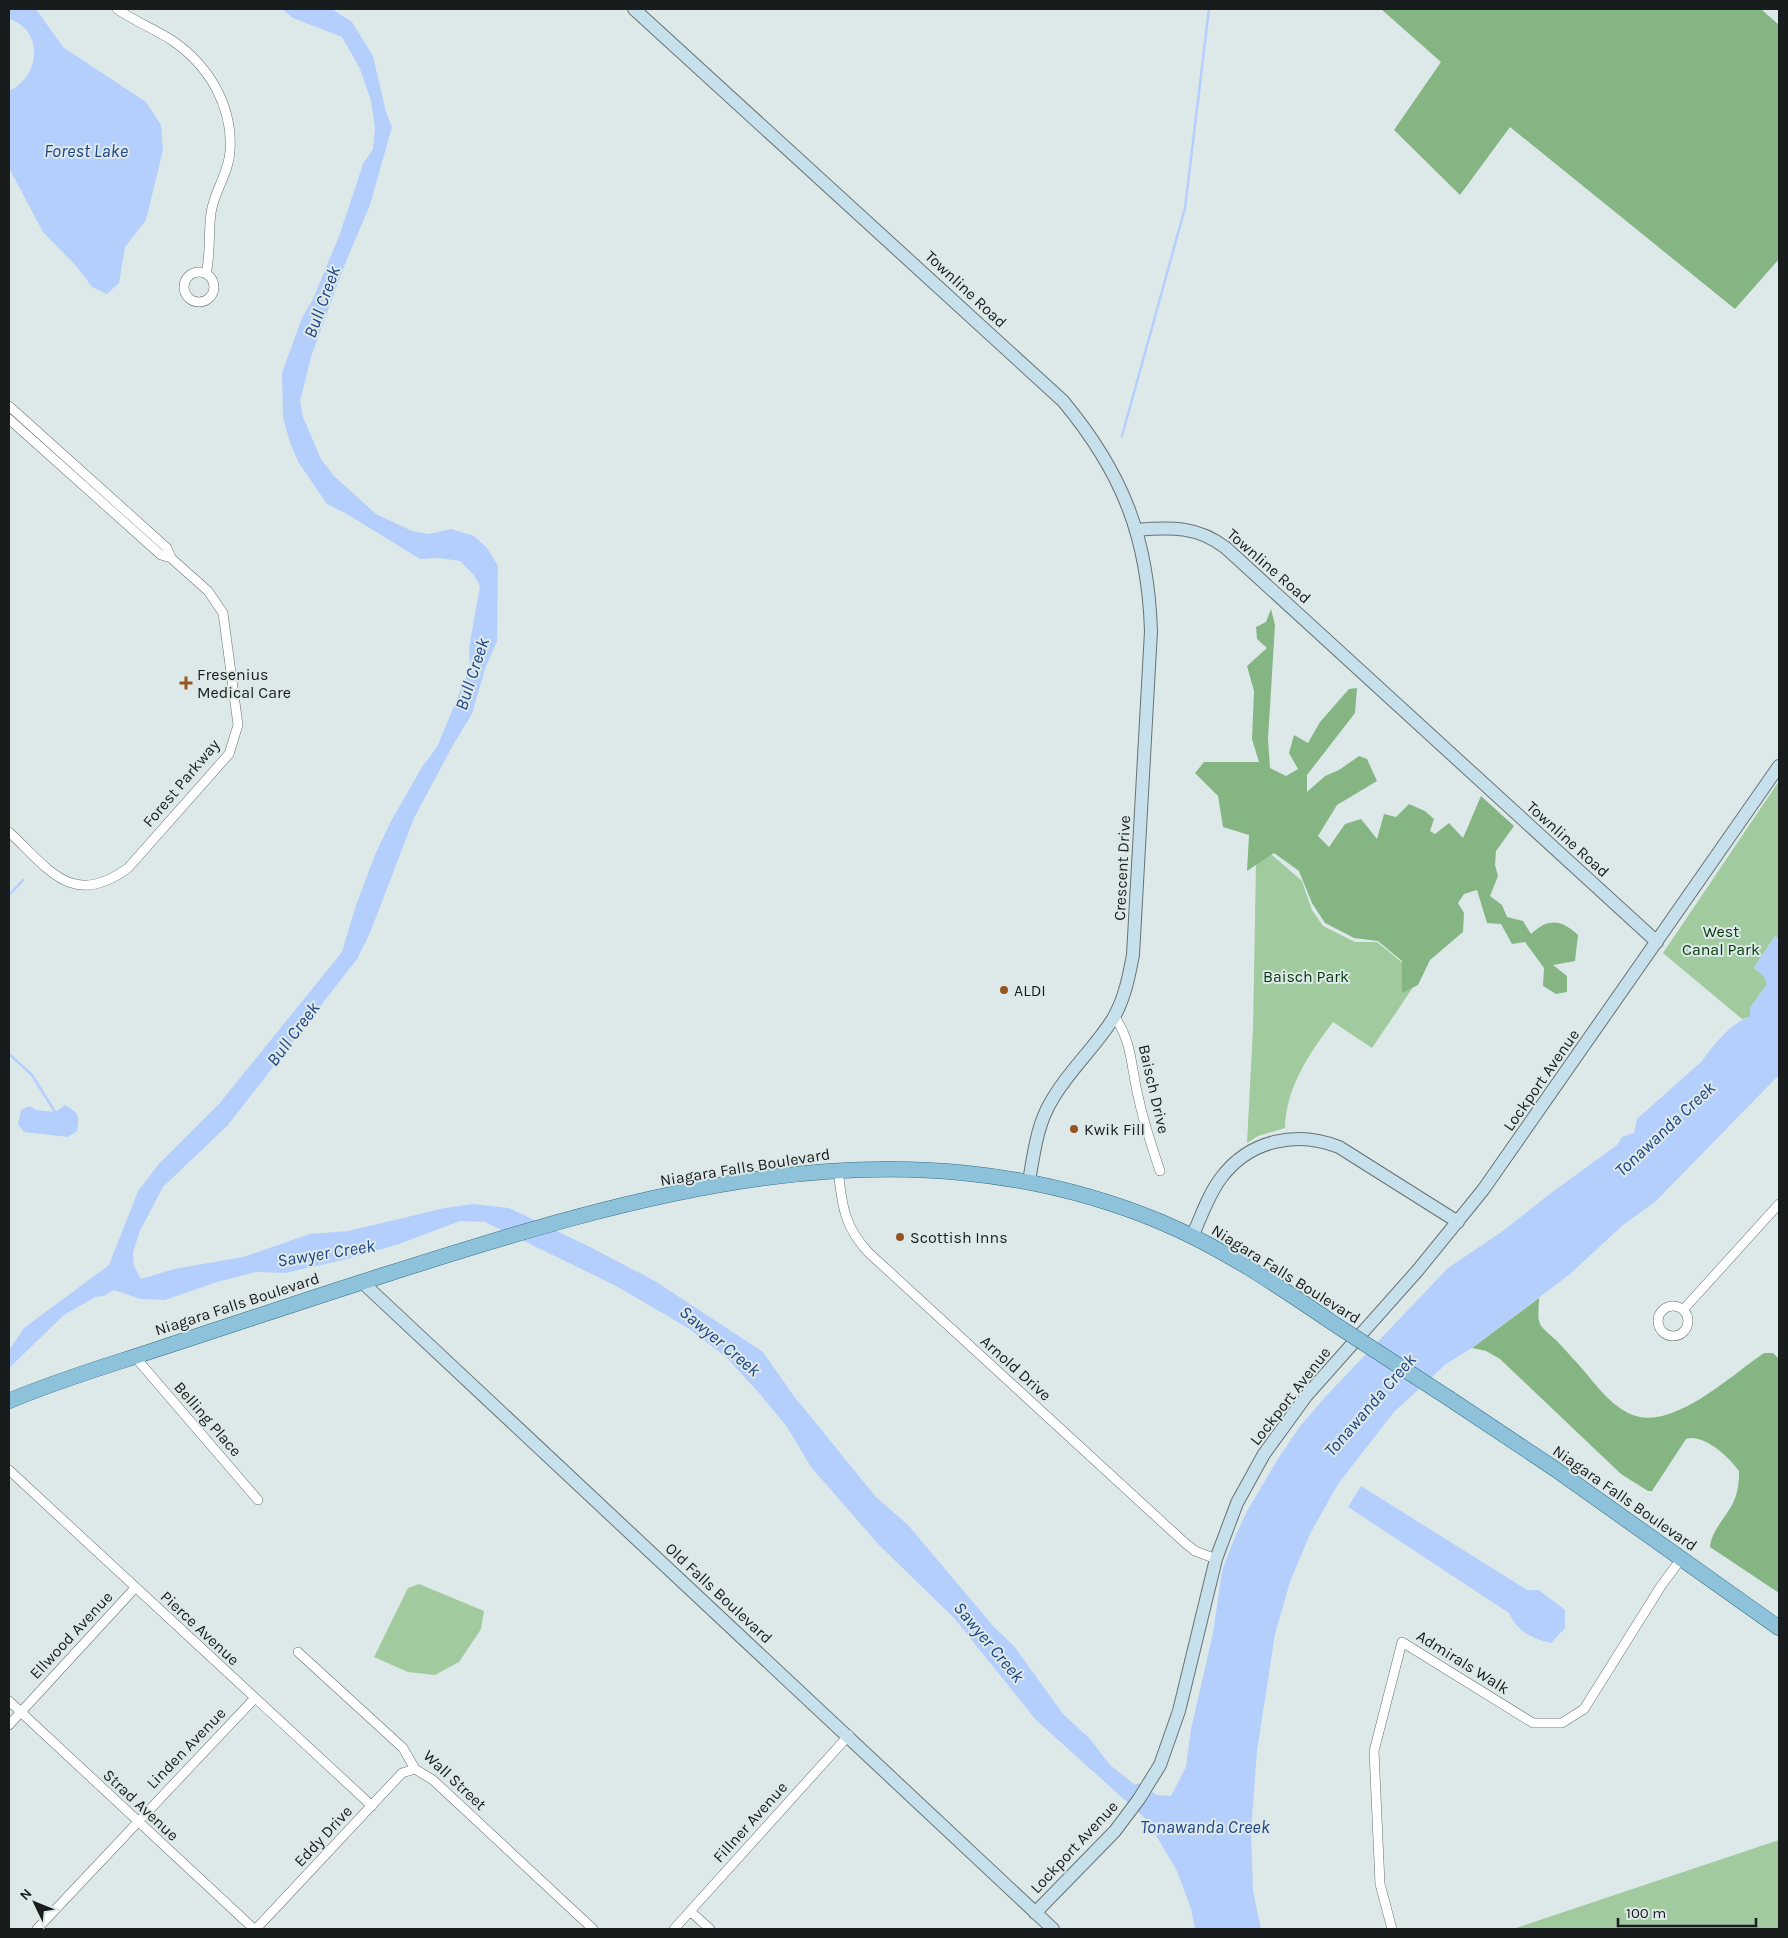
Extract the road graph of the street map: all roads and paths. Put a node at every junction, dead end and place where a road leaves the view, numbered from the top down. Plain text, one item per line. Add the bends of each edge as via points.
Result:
1 (117, 9) edge
2 (634, 9) edge
3 (206, 274) dead end
4 (9, 406) edge
5 (9, 419) edge
6 (1137, 530) junction
7 (171, 558) junction
8 (1779, 766) edge
9 (9, 832) edge
10 (1656, 942) junction
11 (1114, 1016) junction
12 (838, 1170) junction
13 (1160, 1171) dead end
14 (1029, 1181) junction
15 (1779, 1204) edge
16 (1458, 1222) junction
17 (1192, 1237) junction
18 (362, 1282) junction
19 (1683, 1310) dead end
20 (135, 1357) junction
21 (9, 1401) edge
22 (9, 1470) edge
23 (258, 1500) dead end
24 (1216, 1559) junction
25 (1681, 1559) junction
26 (135, 1588) junction
27 (1779, 1628) edge
28 (298, 1652) dead end
29 (254, 1699) junction
30 (9, 1701) edge
31 (21, 1712) junction
32 (9, 1725) edge
33 (849, 1735) junction
34 (415, 1769) junction
35 (372, 1806) junction
36 (137, 1821) junction
37 (690, 1911) junction
38 (1036, 1913) junction
39 (37, 1929) edge
40 (255, 1929) edge
41 (593, 1929) edge
42 (674, 1929) edge
43 (710, 1929) edge
44 (1053, 1929) edge
45 (1392, 1929) edge

1 - 3 street via 172,40 190,55 208,74 226,110 230,150 228,168 211,212 210,256
2 - 6 street, Townline Road via 1063,401 1107,461
4 - 7 street, Forest Parkway via 168,548
5 - 7 street, Forest Parkway via 161,555
6 - 10 street, Townline Road via 1186,528 1207,535 1226,548
6 - 11 street, Crescent Drive via 1150,610 1149,678 1133,955 1126,987
7 - 9 street, Forest Parkway via 208,591 223,613 238,713 237,734 229,754 128,868 103,882 78,886 65,882
8 - 10 street, Lockport Avenue
10 - 16 street, Lockport Avenue
11 - 13 street, Baisch Drive via 1130,1047 1138,1098
11 - 14 street, Crescent Drive via 1049,1105 1038,1132
12 - 14 main road, Niagara Falls Boulevard via 924,1168
12 - 18 main road, Niagara Falls Boulevard via 700,1189 604,1209
12 - 24 street, Arnold Drive via 848,1224 869,1254 1194,1551
14 - 17 main road, Niagara Falls Boulevard via 1119,1207
15 - 19 street
16 - 17 street via 1344,1149 1320,1140 1288,1139 1266,1144 1232,1166 1216,1186
16 - 24 street, Lockport Avenue via 1322,1378 1276,1436 1245,1487
17 - 25 main road, Niagara Falls Boulevard, bridge via 1244,1265 1450,1399
18 - 20 main road, Niagara Falls Boulevard
18 - 33 street, Old Falls Boulevard
20 - 21 main road, Niagara Falls Boulevard
20 - 23 street, Belling Place
22 - 26 street, Pierce Avenue
24 - 38 street, Lockport Avenue via 1166,1753 1129,1813
25 - 27 main road, Niagara Falls Boulevard
25 - 45 street, Admirals Walk via 1584,1709 1562,1723 1533,1723 1402,1642 1374,1751 1380,1884
26 - 29 street, Pierce Avenue
26 - 31 street, Ellwood Avenue
28 - 34 street, Wall Street via 403,1748
29 - 35 street, Pierce Avenue
29 - 36 street, Linden Avenue
30 - 31 street, Strad Avenue
31 - 32 street, Ellwood Avenue
31 - 36 street, Strad Avenue
33 - 37 street, Fillner Avenue
33 - 38 street, Old Falls Boulevard
34 - 35 street, Eddy Drive via 402,1773
34 - 41 street, Wall Street via 432,1780
35 - 40 street, Eddy Drive
36 - 39 street, Linden Avenue
36 - 40 street, Strad Avenue
37 - 42 street, Fillner Avenue
37 - 43 street
38 - 44 street, Old Falls Boulevard

